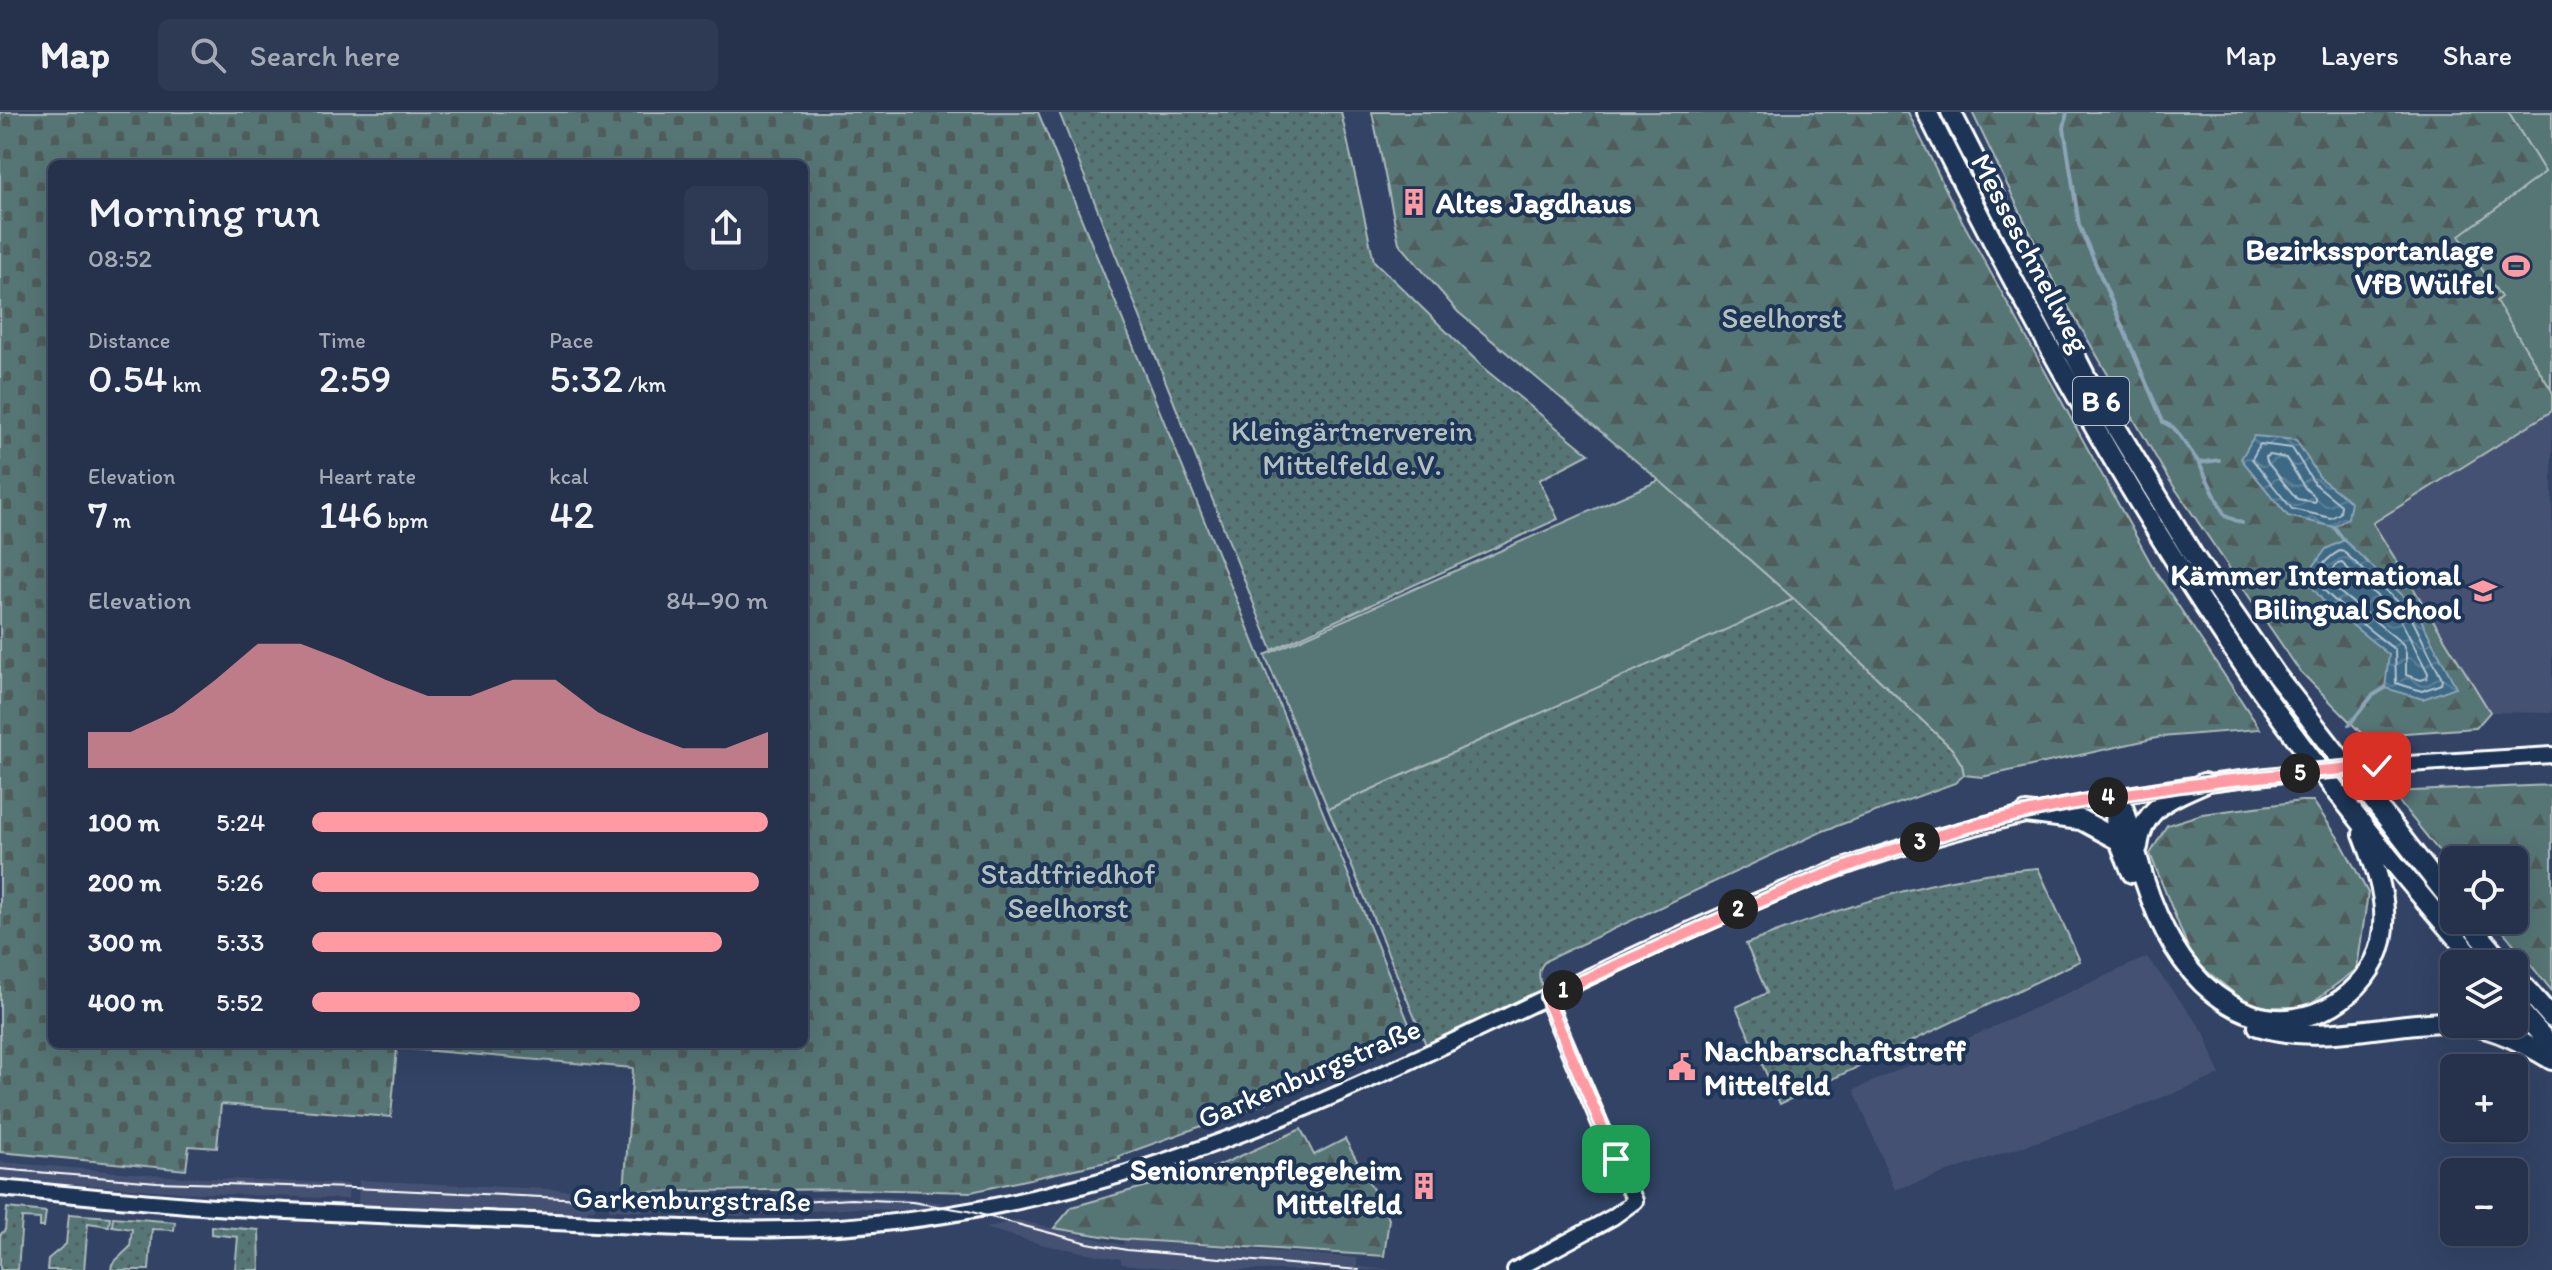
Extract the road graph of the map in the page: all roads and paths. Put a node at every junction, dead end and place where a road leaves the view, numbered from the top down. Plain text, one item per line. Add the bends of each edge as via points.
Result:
1 (1927, 112) edge
2 (1951, 112) edge
3 (2552, 755) edge
4 (2204, 783) junction
5 (2118, 796) junction
6 (2026, 813) junction
7 (2356, 818) junction
8 (2118, 840) junction
9 (2137, 858) junction
10 (2440, 887) edge
11 (2479, 934) edge
12 (2467, 950) edge
13 (2492, 950) edge
14 (2528, 986) edge
15 (2528, 991) edge
16 (1546, 997) junction
17 (2552, 1003) edge
18 (2552, 1018) edge
19 (2528, 1020) edge
20 (2440, 1022) edge
21 (2516, 1038) edge
22 (2552, 1047) edge
23 (2552, 1060) edge
24 (0, 1188) edge
25 (1515, 1270) edge

1 - 7 highway, Messeschnellweg / B 6 via 2069,387 2134,496 2259,687
2 - 10 highway, Messeschnellweg / B 6 via 2087,379 2193,555 2276,675
3 - 4 main road, Garkenburgstraße, bridge
4 - 5 main road, Garkenburgstraße
4 - 9 highway via 2156,808 2140,834
5 - 6 main road, Garkenburgstraße
5 - 8 highway via 2113,816
5 - 9 highway via 2128,814
6 - 8 highway via 2081,820
6 - 16 main road, Garkenburgstraße via 1931,838 1812,879
7 - 9 highway via 2379,877 2382,940 2375,961 2351,994 2290,1019 2236,1008 2200,981 2164,929
7 - 12 highway, Messeschnellweg / B 6
8 - 20 highway via 2170,953 2196,987 2231,1014 2266,1028 2301,1033
11 - 13 highway
14 - 17 highway
15 - 18 highway
16 - 24 main road, Garkenburgstraße via 1331,1096 1162,1161 1076,1188 876,1224 704,1228 368,1215
16 - 25 main road via 1635,1201
19 - 22 highway
21 - 23 highway

